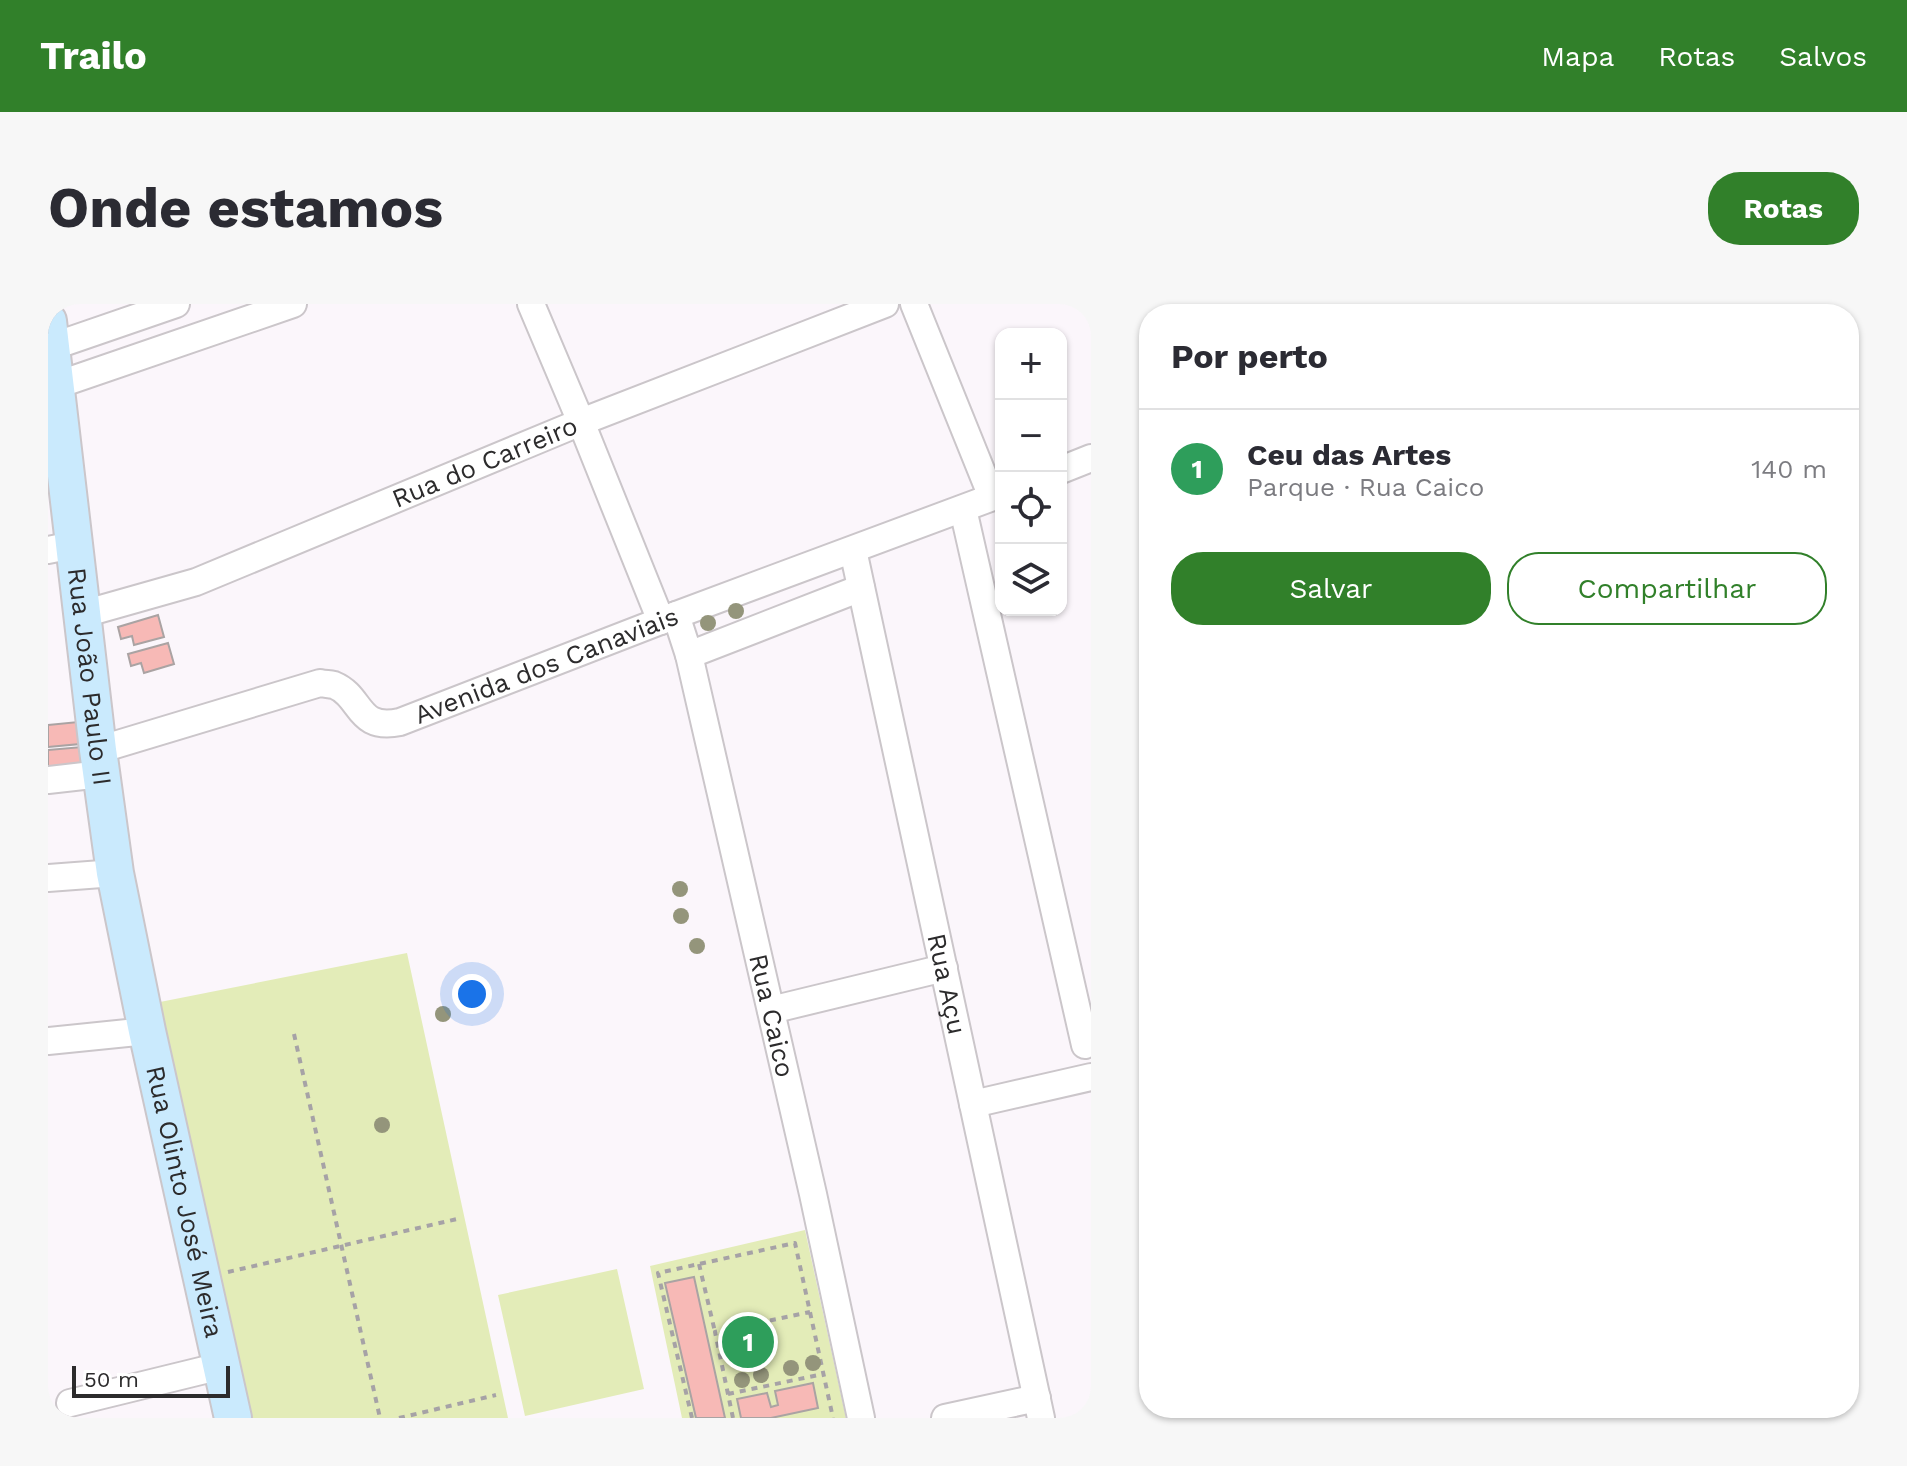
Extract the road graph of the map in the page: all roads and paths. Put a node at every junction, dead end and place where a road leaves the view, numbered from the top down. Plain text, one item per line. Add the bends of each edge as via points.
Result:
1 (176, 304) edge
2 (293, 304) edge
3 (531, 304) edge
4 (885, 304) edge
5 (914, 304) edge
6 (50, 334) edge
7 (54, 392) edge
8 (581, 422) junction
9 (1091, 458) edge
10 (1067, 468) edge
11 (995, 494) edge
12 (995, 496) edge
13 (963, 509) junction
14 (60, 548) edge
15 (853, 550) junction
16 (861, 588) junction
17 (83, 614) junction
18 (668, 618) junction
19 (689, 655) junction
20 (99, 762) junction
21 (48, 780) edge
22 (115, 873) junction
23 (48, 878) edge
24 (944, 968) junction
25 (771, 1010) junction
26 (147, 1031) junction
27 (294, 1034) dead end
28 (48, 1041) edge
29 (1085, 1045) dead end
30 (1091, 1077) edge
31 (973, 1104) junction
32 (457, 1219) dead end
33 (342, 1245) junction
34 (699, 1264) junction
35 (202, 1278) junction
36 (810, 1312) junction
37 (715, 1332) junction
38 (221, 1366) junction
39 (823, 1374) junction
40 (728, 1394) junction
41 (496, 1395) dead end
42 (70, 1403) dead end
43 (1039, 1408) edge
44 (233, 1418) edge
45 (380, 1418) edge
46 (399, 1418) edge
47 (692, 1418) edge
48 (733, 1418) edge
49 (833, 1418) edge
50 (861, 1418) edge
51 (945, 1418) edge

1 - 6 street
2 - 7 street
3 - 8 street, Rua Caico
4 - 8 street, Rua do Carreiro
5 - 11 street
6 - 7 street, Rua João Paulo II
7 - 14 street, Rua João Paulo II
8 - 17 street, Rua do Carreiro via 196,582
8 - 18 street, Rua Caico
9 - 10 street
12 - 13 street, Avenida dos Canaviais
13 - 15 street, Avenida dos Canaviais
13 - 29 street
14 - 17 street, Rua João Paulo II
15 - 16 street, Rua Açu
15 - 18 street, Avenida dos Canaviais
16 - 19 street
16 - 24 street, Rua Açu
17 - 20 street, Rua João Paulo II
18 - 19 street, Rua Caico
18 - 20 street, Avenida dos Canaviais via 400,722 384,726 367,718 346,694 320,683
19 - 25 street, Rua Caico
20 - 21 street
20 - 22 street, Rua João Paulo II
22 - 23 street
22 - 26 street, Rua João Paulo II
24 - 25 street
24 - 31 street, Rua Açu
25 - 50 street, Rua Caico
26 - 28 street
26 - 35 street, Rua Olinto José Meira
27 - 33 path
30 - 31 street
31 - 43 street, Rua Açu
32 - 33 path
33 - 35 path
33 - 45 path
34 - 36 path via 795,1243
34 - 37 path
34 - 47 path via 658,1273
35 - 38 street, Rua Olinto José Meira
36 - 37 path
36 - 39 path
37 - 40 path
38 - 42 street
38 - 44 street, Rua Olinto José Meira
39 - 40 path
39 - 49 path
40 - 48 path
41 - 46 path
43 - 51 street

